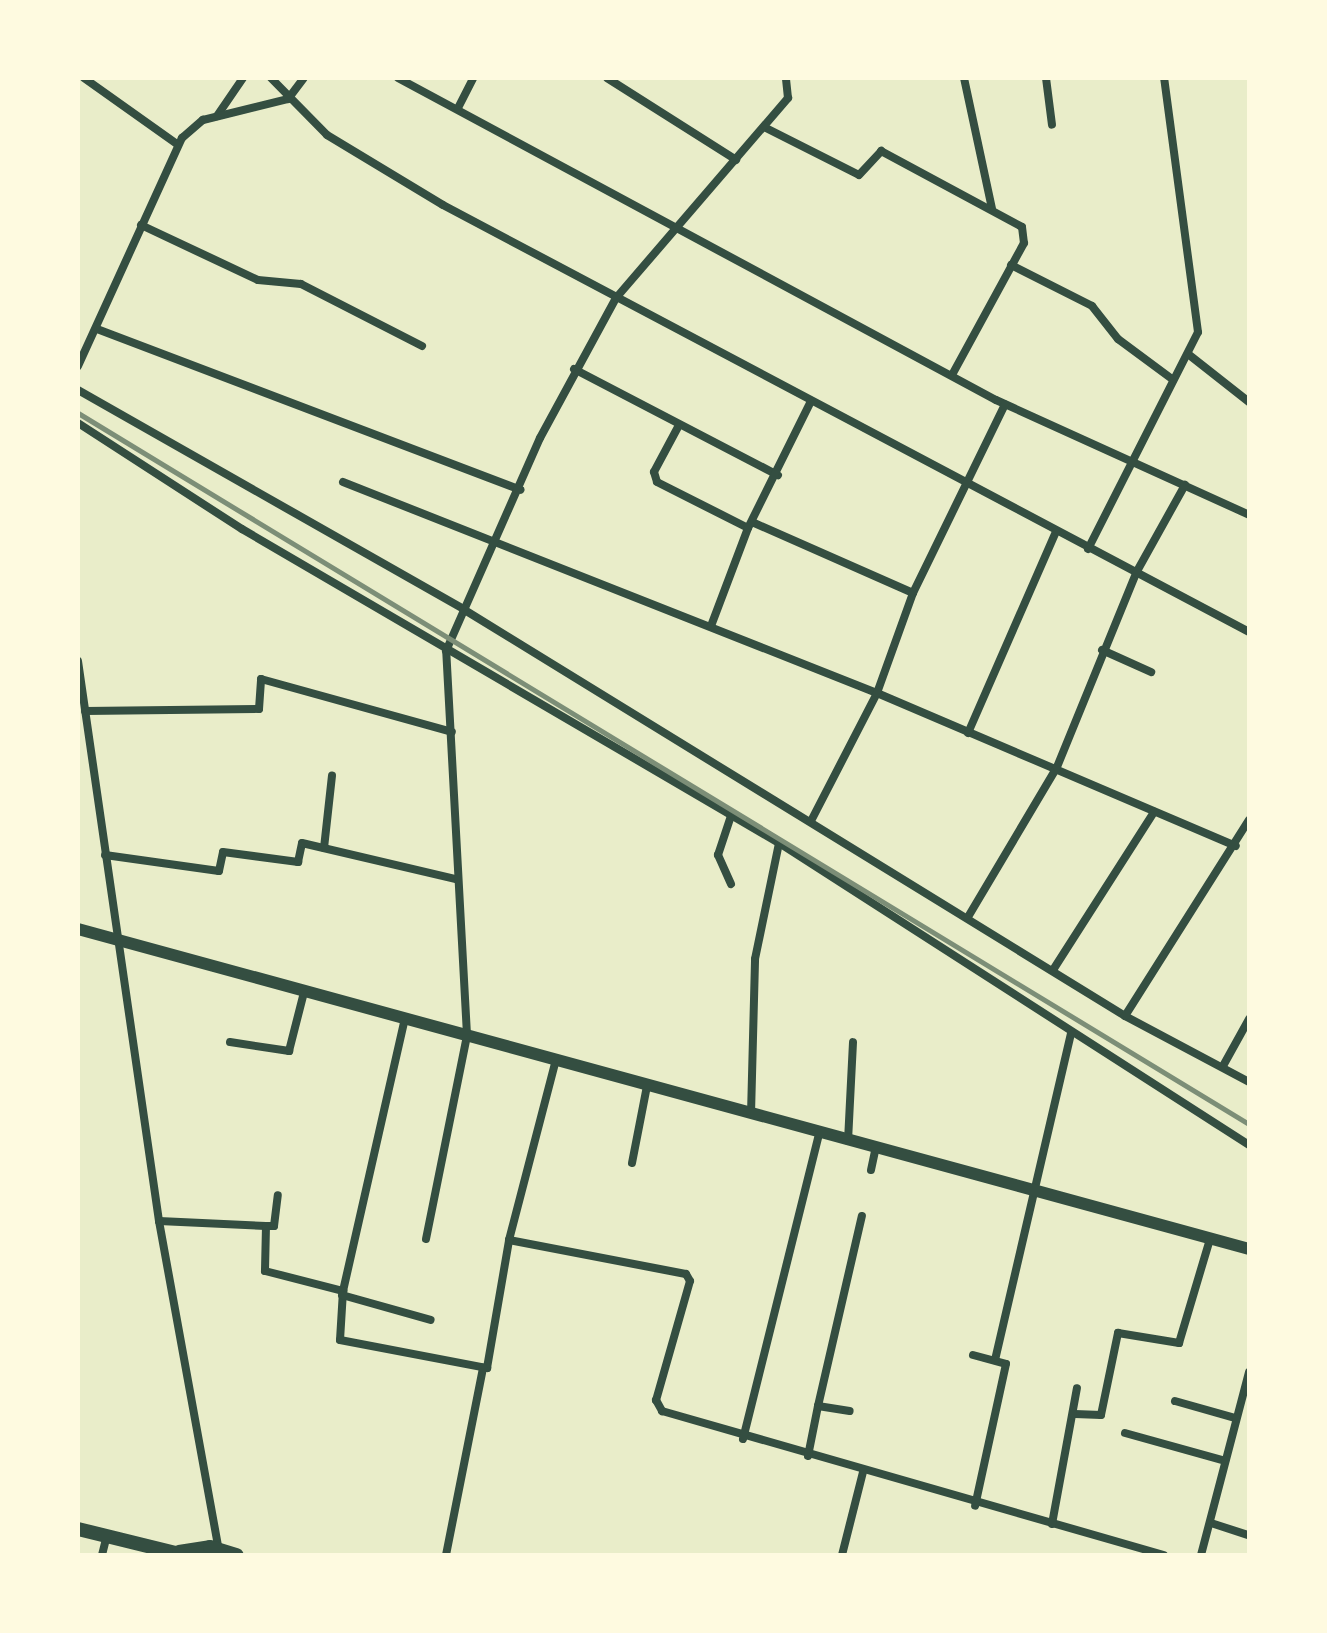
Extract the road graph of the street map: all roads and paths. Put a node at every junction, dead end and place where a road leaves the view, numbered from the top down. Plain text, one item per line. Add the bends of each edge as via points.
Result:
1 (84, 78) edge
2 (243, 78) edge
3 (271, 78) edge
4 (304, 78) edge
5 (398, 78) edge
6 (473, 78) edge
7 (607, 78) edge
8 (786, 78) edge
9 (964, 78) edge
10 (1046, 78) edge
11 (1164, 78) edge
12 (288, 99) junction
13 (458, 108) junction
14 (217, 116) junction
15 (1052, 125) dead end
16 (764, 127) junction
17 (177, 144) junction
18 (736, 160) junction
19 (992, 209) junction
20 (141, 225) junction
21 (674, 228) junction
22 (1011, 265) junction
23 (616, 298) junction
24 (97, 329) junction
25 (422, 346) dead end
26 (1188, 354) junction
27 (78, 366) edge
28 (574, 369) junction
29 (952, 375) junction
30 (1172, 379) junction
31 (78, 390) edge
32 (1249, 402) edge
33 (810, 403) junction
34 (1005, 404) junction
35 (78, 423) edge
36 (678, 427) junction
37 (1129, 462) junction
38 (778, 475) junction
39 (343, 482) dead end
40 (970, 485) junction
41 (1185, 485) junction
42 (520, 490) junction
43 (1249, 515) edge
44 (750, 525) junction
45 (1056, 532) junction
46 (496, 543) junction
47 (1088, 549) junction
48 (1136, 573) junction
49 (913, 593) junction
50 (463, 609) junction
51 (711, 626) junction
52 (1249, 632) edge
53 (1102, 650) junction
54 (446, 651) junction
55 (78, 661) edge
56 (1151, 672) dead end
57 (877, 693) junction
58 (85, 711) junction
59 (452, 732) junction
60 (968, 733) junction
61 (1057, 767) junction
62 (332, 775) dead end
63 (1154, 812) junction
64 (731, 816) junction
65 (1249, 820) edge
66 (811, 821) junction
67 (779, 843) junction
68 (1236, 846) junction
69 (324, 848) junction
70 (105, 855) junction
71 (455, 879) junction
72 (731, 884) dead end
73 (968, 917) junction
74 (78, 929) edge
75 (115, 941) junction
76 (1053, 970) junction
77 (304, 992) junction
78 (1125, 1016) junction
79 (405, 1019) junction
80 (1249, 1019) edge
81 (1071, 1033) junction
82 (467, 1035) junction
83 (230, 1042) dead end
84 (853, 1042) dead end
85 (556, 1059) junction
86 (1223, 1066) junction
87 (1249, 1082) edge
88 (647, 1086) junction
89 (751, 1114) junction
90 (819, 1135) junction
91 (847, 1143) junction
92 (1249, 1145) edge
93 (875, 1151) junction
94 (632, 1163) dead end
95 (871, 1170) dead end
96 (278, 1195) dead end
97 (1030, 1195) junction
98 (862, 1216) dead end
99 (159, 1221) junction
100 (266, 1226) junction
101 (426, 1239) dead end
102 (1210, 1239) junction
103 (509, 1240) junction
104 (1249, 1249) edge
105 (343, 1293) junction
106 (431, 1320) dead end
107 (973, 1355) dead end
108 (995, 1360) junction
109 (483, 1368) junction
110 (1249, 1372) edge
111 (1077, 1388) dead end
112 (1175, 1401) dead end
113 (818, 1406) junction
114 (850, 1411) dead end
115 (1075, 1414) junction
116 (1235, 1418) junction
117 (1125, 1433) dead end
118 (743, 1439) junction
119 (808, 1456) junction
120 (1225, 1461) junction
121 (863, 1472) junction
122 (975, 1506) junction
123 (1211, 1523) junction
124 (1052, 1524) junction
125 (78, 1529) edge
126 (107, 1534) junction
127 (1249, 1535) edge
128 (219, 1552) edge
129 (182, 1553) edge
130 (102, 1555) edge
131 (237, 1555) edge
132 (446, 1555) edge
133 (842, 1555) edge
134 (1164, 1555) edge
135 (1201, 1555) edge

1 - 17 street
2 - 14 street
3 - 12 street
4 - 12 street
5 - 13 street
6 - 13 street
7 - 18 street
8 - 16 street via 788,98
9 - 19 street
10 - 15 street
11 - 26 street via 1198,322
12 - 14 street
12 - 23 street via 327,135 417,190
13 - 21 street
14 - 17 street
16 - 18 street
16 - 19 street via 859,175 881,151
17 - 20 street
18 - 21 street
19 - 22 street via 1027,236
20 - 24 street
20 - 25 street via 258,280 301,284
21 - 23 street
21 - 29 street
22 - 29 street
22 - 30 street via 1092,306 1118,339
23 - 28 street
23 - 33 street
24 - 27 street
24 - 42 street
26 - 30 street
26 - 32 street
28 - 36 street
28 - 42 street
29 - 34 street
30 - 37 street
31 - 50 street
33 - 38 street
33 - 40 street
34 - 37 street
34 - 40 street
35 - 54 street
36 - 38 street
36 - 44 street via 654,472 657,482
37 - 41 street
37 - 47 street
38 - 44 street
39 - 46 street
40 - 45 street
40 - 49 street
41 - 43 street
41 - 48 street
42 - 46 street
44 - 49 street
44 - 51 street
45 - 47 street
45 - 60 street
46 - 50 street
46 - 51 street
47 - 48 street
48 - 52 street
48 - 53 street
49 - 57 street
50 - 54 street
50 - 66 street
51 - 57 street
53 - 56 street
53 - 61 street
54 - 59 street
54 - 64 street
55 - 58 street
57 - 60 street
57 - 66 street
58 - 59 street via 259,709 261,679
58 - 70 street
59 - 71 street
60 - 61 street
61 - 63 street
61 - 73 street
62 - 69 street
63 - 68 street
63 - 76 street
64 - 67 street
64 - 72 street via 718,855
65 - 68 street
66 - 73 street
67 - 81 street
67 - 89 street via 755,959
68 - 78 street
69 - 70 street via 302,843 298,862 223,852 219,871
69 - 71 street
70 - 75 street
71 - 82 street
73 - 76 street
74 - 75 street
75 - 77 street
75 - 99 street
76 - 78 street
77 - 79 street
77 - 83 street via 289,1051
78 - 86 street
79 - 82 street
79 - 105 street
80 - 86 street
81 - 92 street
81 - 97 street
82 - 85 street
82 - 101 street
84 - 91 street
85 - 88 street
85 - 103 street
86 - 87 street
88 - 89 street
88 - 94 street
89 - 90 street
90 - 91 street
90 - 118 street
91 - 93 street
93 - 95 street
93 - 97 street
96 - 100 street via 274,1226
97 - 102 street
97 - 108 street
98 - 113 street
99 - 100 street
99 - 128 street
100 - 105 street via 265,1271
102 - 104 street
102 - 115 street via 1179,1343 1118,1333 1101,1415
103 - 109 street
103 - 118 street via 686,1274 690,1281 658,1407
105 - 106 street
105 - 109 street via 340,1340
107 - 108 street
108 - 122 street via 1006,1368
109 - 132 street
110 - 116 street
111 - 115 street
112 - 116 street
113 - 114 street
113 - 119 street
115 - 124 street
116 - 120 street
117 - 120 street
118 - 119 street
119 - 121 street
120 - 123 street
121 - 122 street
121 - 133 street
122 - 124 street
123 - 127 street
123 - 135 street
124 - 134 street
125 - 126 main road
126 - 129 main road
126 - 130 street
128 - 129 main road
128 - 131 main road

